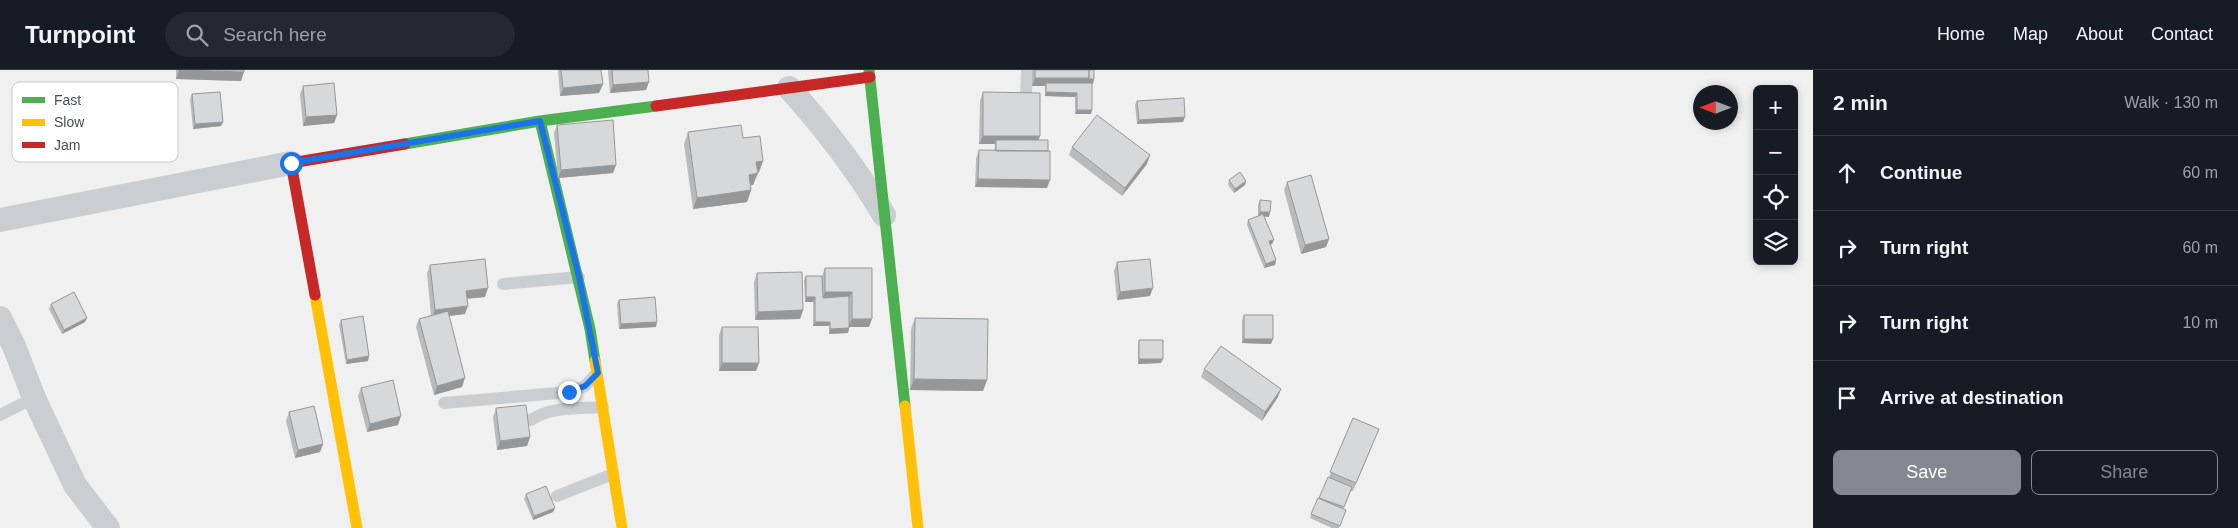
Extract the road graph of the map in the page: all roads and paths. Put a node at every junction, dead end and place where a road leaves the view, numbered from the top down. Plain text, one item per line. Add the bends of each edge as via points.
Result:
1 (1027, 70) edge
2 (869, 74) edge
3 (790, 88) junction
4 (1026, 96) edge
5 (540, 121) junction
6 (291, 163) junction
7 (884, 216) junction
8 (0, 220) edge
9 (579, 277) junction
10 (503, 284) dead end
11 (0, 318) edge
12 (598, 373) junction
13 (34, 398) junction
14 (444, 403) dead end
15 (603, 407) junction
16 (0, 415) edge
17 (531, 420) dead end
18 (613, 474) junction
19 (557, 496) dead end
20 (108, 528) edge
21 (357, 528) edge
22 (622, 528) edge
23 (918, 528) edge

1 - 4 lane
2 - 3 street
2 - 7 street
3 - 5 street
3 - 7 street via 860,175
5 - 6 street
5 - 9 street
6 - 8 street
6 - 21 street
7 - 23 street
9 - 10 lane
9 - 12 street
11 - 13 street
12 - 14 lane via 585,386 569,392
12 - 15 street
13 - 16 lane
13 - 20 street via 76,485
15 - 17 lane via 556,410
15 - 18 street
18 - 19 lane
18 - 22 street

